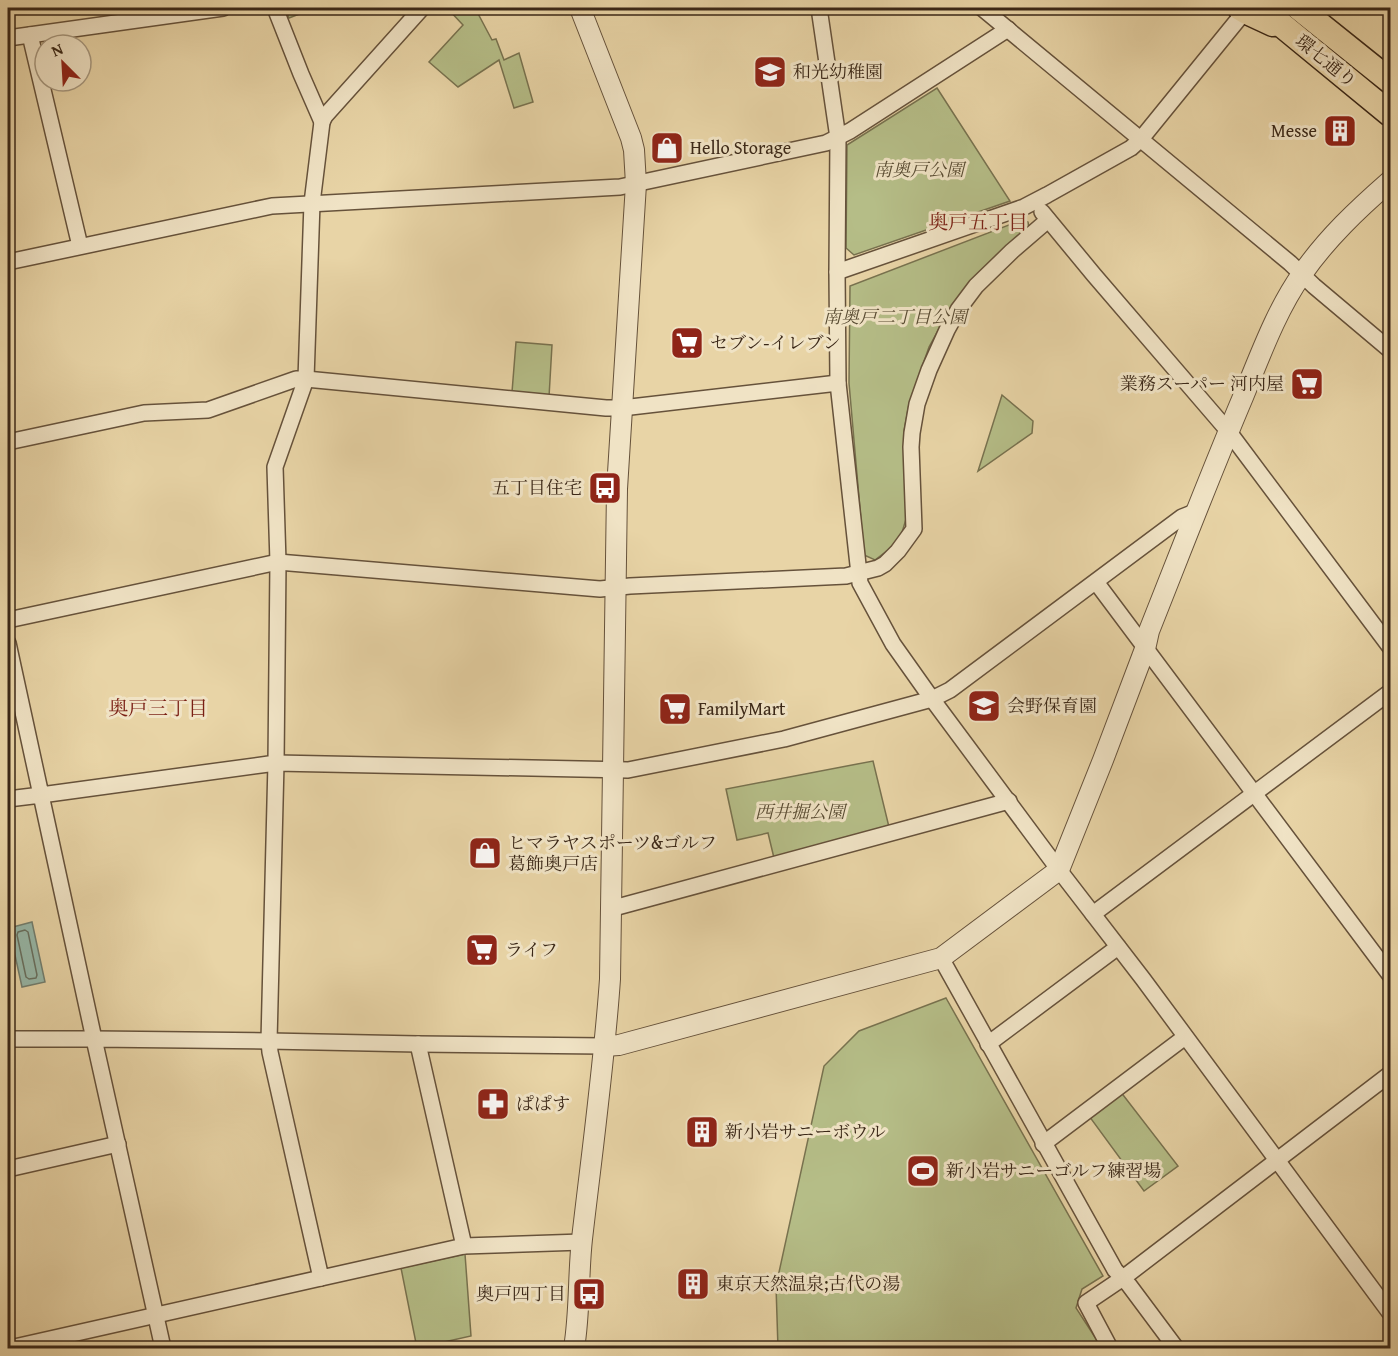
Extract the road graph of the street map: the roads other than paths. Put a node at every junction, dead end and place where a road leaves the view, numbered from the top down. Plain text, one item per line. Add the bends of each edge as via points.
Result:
1 (223, 8) edge
2 (275, 8) edge
3 (422, 8) edge
4 (580, 8) edge
5 (819, 8) edge
6 (982, 8) edge
7 (1249, 9) edge
8 (1301, 9) edge
9 (1008, 28) junction
10 (30, 35) junction
11 (8, 38) edge
12 (1390, 81) edge
13 (1390, 114) edge
14 (322, 122) junction
15 (838, 138) junction
16 (1141, 139) junction
17 (1390, 181) edge
18 (636, 184) junction
19 (1035, 202) junction
20 (312, 203) junction
21 (1048, 220) junction
22 (80, 246) junction
23 (8, 262) edge
24 (837, 272) junction
25 (1302, 274) junction
26 (1390, 350) edge
27 (306, 379) junction
28 (838, 383) junction
29 (622, 408) junction
30 (1228, 432) junction
31 (8, 442) edge
32 (1197, 511) junction
33 (278, 562) junction
34 (858, 573) junction
35 (1096, 582) junction
36 (615, 588) junction
37 (8, 621) edge
38 (8, 643) edge
39 (1390, 647) edge
40 (1144, 649) junction
41 (1390, 692) edge
42 (932, 699) junction
43 (276, 763) junction
44 (612, 771) junction
45 (1254, 794) junction
46 (41, 795) junction
47 (8, 799) edge
48 (1009, 801) junction
49 (1059, 870) junction
50 (610, 909) junction
51 (1093, 914) junction
52 (1118, 947) junction
53 (941, 958) junction
54 (1390, 975) edge
55 (1185, 1037) junction
56 (8, 1039) edge
57 (94, 1040) junction
58 (269, 1041) junction
59 (418, 1044) junction
60 (988, 1044) junction
61 (604, 1046) junction
62 (1390, 1074) edge
63 (118, 1144) junction
64 (1044, 1144) junction
65 (1277, 1161) junction
66 (8, 1169) edge
67 (582, 1242) junction
68 (464, 1246) junction
69 (321, 1278) junction
70 (1123, 1278) junction
71 (1390, 1312) edge
72 (156, 1316) junction
73 (10, 1348) edge
74 (163, 1348) edge
75 (574, 1348) edge
76 (1110, 1348) edge
77 (1176, 1348) edge

1 - 10 street
2 - 14 street
3 - 14 street
4 - 18 street via 631,138
5 - 15 street
6 - 9 street
7 - 13 main road, 環七通り via 1289,31
7 - 16 street
8 - 12 main road, 環七通り
9 - 15 street
9 - 16 street
10 - 11 street
10 - 22 street
14 - 20 street
15 - 18 street
15 - 24 street
16 - 19 street
16 - 25 street
17 - 25 street via 1342,225
18 - 20 street
18 - 29 street
19 - 21 street
19 - 24 street
20 - 22 street via 272,206
20 - 27 street
21 - 30 street
21 - 34 street via 976,286 958,310 917,404 911,447 914,529 891,559 878,568
22 - 23 street
24 - 28 street
25 - 26 street
25 - 30 street via 1282,309
27 - 29 street
27 - 31 street via 296,379 208,411 144,413
27 - 33 street via 274,467
28 - 29 street
28 - 34 street
29 - 36 street
30 - 32 street
30 - 39 street
32 - 35 street via 1182,517
32 - 40 street
33 - 36 street
33 - 37 street
33 - 43 street
34 - 36 street
34 - 42 street via 894,644
35 - 40 street
35 - 42 street via 950,690
36 - 44 street
38 - 46 street
40 - 45 street
40 - 49 street
41 - 45 street
42 - 44 street via 784,739
42 - 48 street
43 - 44 street
43 - 46 street
43 - 58 street
44 - 50 street
45 - 51 street
45 - 54 street
46 - 47 street
46 - 57 street
48 - 49 street
48 - 50 street
49 - 51 street
49 - 53 street
50 - 61 street via 610,979
51 - 52 street
52 - 55 street
52 - 60 street
53 - 60 street
53 - 61 street via 619,1046
55 - 64 street
55 - 65 street
56 - 57 street
57 - 58 street
57 - 63 street
58 - 59 street
58 - 69 street
59 - 61 street
59 - 68 street
60 - 64 street
61 - 67 street
62 - 65 street
63 - 66 street
63 - 72 street
64 - 70 street
65 - 70 street
65 - 71 street
67 - 68 street
67 - 75 street
68 - 69 street
69 - 72 street
70 - 76 street via 1086,1304
70 - 77 street
72 - 73 street
72 - 74 street

